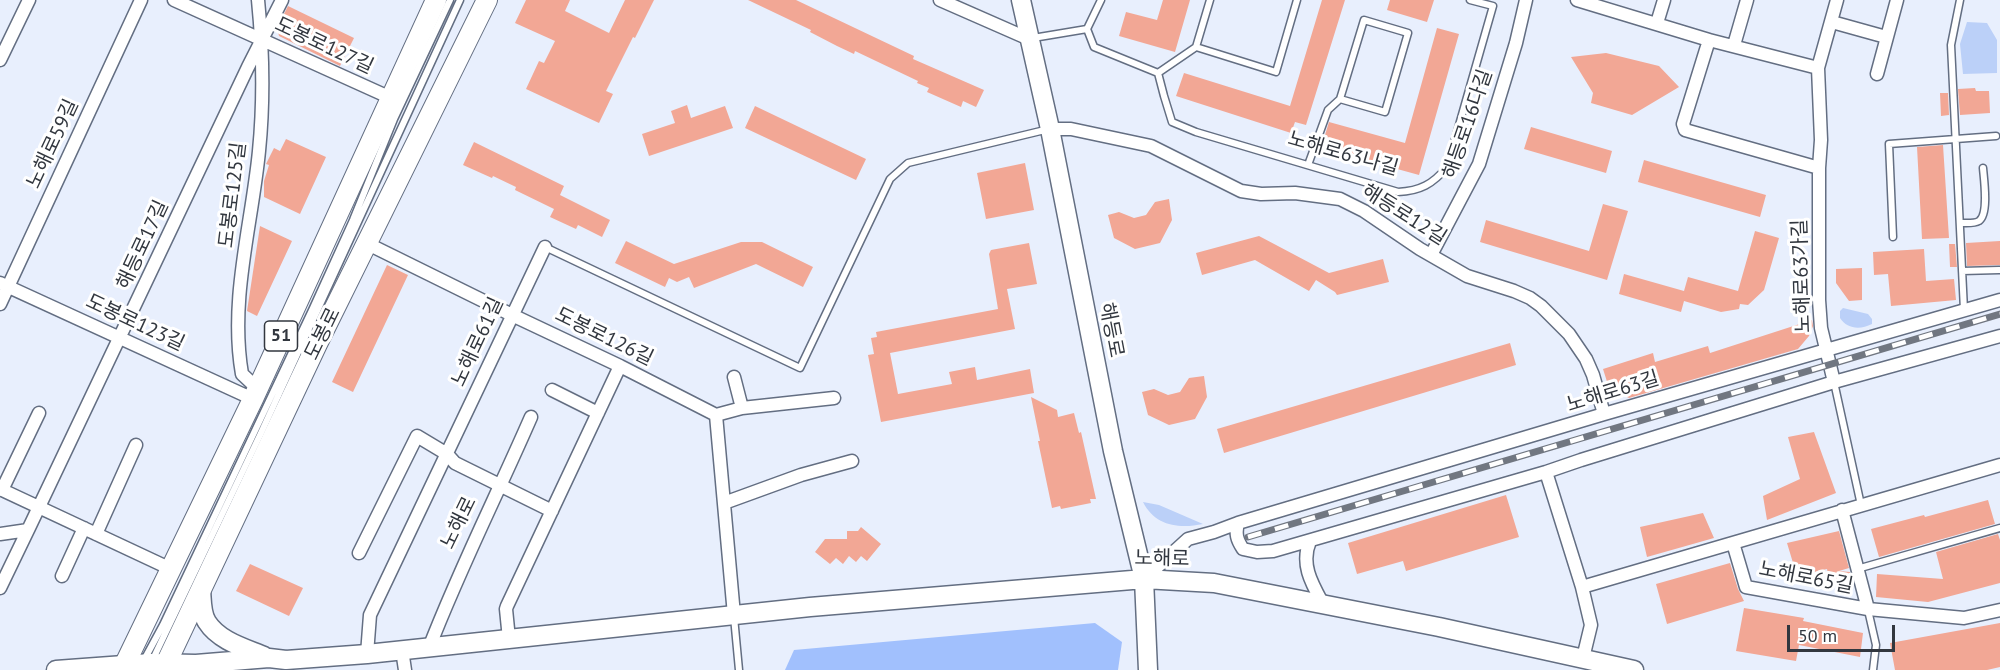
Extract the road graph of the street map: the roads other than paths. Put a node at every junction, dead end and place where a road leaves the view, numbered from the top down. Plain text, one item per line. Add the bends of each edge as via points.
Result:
1 (29, 0) edge
2 (141, 0) edge
3 (174, 0) edge
4 (258, 0) edge
5 (282, 0) edge
6 (436, 0) edge
7 (450, 0) edge
8 (460, 0) edge
9 (487, 0) edge
10 (940, 0) edge
11 (1021, 0) edge
12 (1101, 0) edge
13 (1210, 0) edge
14 (1298, 0) edge
15 (1470, 0) edge
16 (1526, 0) edge
17 (1577, 0) edge
18 (1664, 0) edge
19 (1747, 0) edge
20 (1838, 0) edge
21 (1897, 0) edge
22 (1960, 0) edge
23 (1832, 22) junction
24 (1657, 23) junction
25 (1087, 29) junction
26 (1886, 37) junction
27 (262, 39) junction
28 (1029, 39) junction
29 (1708, 40) junction
30 (1734, 45) junction
31 (1196, 47) junction
32 (0, 60) edge
33 (1818, 69) junction
34 (1158, 73) junction
35 (1877, 74) dead end
36 (392, 98) junction
37 (1340, 99) junction
38 (1050, 129) junction
39 (1996, 136) dead end
40 (1955, 139) junction
41 (1308, 165) junction
42 (1819, 168) junction
43 (1983, 168) dead end
44 (1960, 223) junction
45 (1893, 237) dead end
46 (368, 244) junction
47 (545, 248) joint
48 (1431, 255) junction
49 (1999, 270) edge
50 (1962, 271) junction
51 (4, 285) edge
52 (1999, 302) edge
53 (0, 304) edge
54 (1964, 310) junction
55 (512, 315) junction
56 (2000, 336) edge
57 (121, 338) junction
58 (1825, 350) junction
59 (620, 366) junction
60 (734, 377) dead end
61 (1834, 382) junction
62 (552, 390) dead end
63 (255, 394) junction
64 (834, 398) dead end
65 (742, 408) junction
66 (39, 413) dead end
67 (598, 413) junction
68 (1604, 414) junction
69 (716, 415) junction
70 (531, 417) dead end
71 (136, 445) dead end
72 (447, 453) junction
73 (852, 461) dead end
74 (2000, 465) edge
75 (1546, 472) junction
76 (501, 486) junction
77 (1, 490) edge
78 (724, 503) junction
79 (1861, 505) junction
80 (40, 508) junction
81 (1842, 510) junction
82 (552, 511) junction
83 (1238, 523) junction
84 (84, 528) junction
85 (2000, 528) edge
86 (28, 530) junction
87 (0, 534) edge
88 (96, 534) junction
89 (1310, 541) junction
90 (1733, 543) junction
91 (359, 553) dead end
92 (171, 569) junction
93 (1857, 569) junction
94 (62, 576) dead end
95 (1144, 579) junction
96 (1582, 587) junction
97 (0, 588) edge
98 (201, 589) junction
99 (1323, 604) junction
100 (1868, 609) junction
101 (2000, 610) edge
102 (734, 615) junction
103 (510, 639) junction
104 (429, 648) junction
105 (402, 650) junction
106 (367, 654) junction
107 (1583, 658) junction
108 (287, 663) edge
109 (144, 667) edge
110 (57, 670) edge
111 (405, 670) edge
112 (739, 670) edge
113 (1148, 670) edge
114 (1634, 670) edge
115 (1873, 670) edge

1 - 32 street
2 - 51 street, 노해로59길
3 - 27 street, 도봉로127길
4 - 27 street, 도봉로125길
5 - 27 street, 해등로17길
6 - 36 main road, 도봉로 / 51
7 - 109 lane via 313,308
8 - 109 lane via 266,422
9 - 46 main road, 도봉로 / 51
10 - 28 street
11 - 28 main road, 해등로
12 - 25 lane
13 - 31 lane
14 - 31 lane via 1276,72
15 - 41 lane, 노해로63나길 via 1493,6 1447,167 1436,180 1413,191 1398,192
16 - 48 street, 해등로16다길 via 1479,164
17 - 24 street
18 - 24 street
19 - 30 street
20 - 23 street, 노해로63가길
21 - 26 street
22 - 40 lane via 1951,45
23 - 26 street
23 - 33 street, 노해로63가길
24 - 29 street
25 - 28 lane
25 - 34 lane via 1094,47
26 - 35 street
27 - 36 street, 도봉로127길
27 - 57 street, 해등로17길
27 - 63 street, 도봉로125길 via 259,152 238,326 242,374
28 - 38 main road, 해등로
29 - 30 street
29 - 42 street via 1683,124 1685,130
30 - 33 street
31 - 34 lane
33 - 42 street, 노해로63가길
34 - 41 lane, 노해로63나길 via 1173,122
36 - 63 main road, 도봉로 / 51
37 - 37 lane via 1385,112 1408,33 1364,20
37 - 41 lane via 1328,110
38 - 47 lane via 908,163 890,178 800,368
38 - 48 street, 해등로12길 via 1071,129 1152,146 1241,191 1340,199
38 - 95 main road, 해등로 via 1113,451
39 - 40 lane
40 - 44 lane
40 - 45 lane via 1889,144
42 - 58 street, 노해로63가길 via 1819,292
43 - 44 lane via 1985,213 1980,220
44 - 50 lane
46 - 55 street, 도봉로126길
46 - 98 main road, 도봉로 / 51
47 - 55 street, 노해로61길
48 - 68 street, 해등로12길 via 1467,276 1530,298 1555,318 1587,359
49 - 50 lane
50 - 54 lane
51 - 53 street, 노해로59길
51 - 57 street, 도봉로123길
52 - 54 street, 노해로63길
54 - 58 street, 노해로63길
55 - 59 street, 도봉로126길
55 - 72 street, 노해로61길
56 - 61 street
57 - 63 street, 도봉로123길
57 - 80 street, 해등로17길
58 - 61 street, 노해로63가길
58 - 68 street, 노해로63길
59 - 67 street
59 - 69 street, 도봉로126길
60 - 65 street
61 - 75 street
61 - 79 lane
62 - 67 street
63 - 92 main road, 도봉로 / 51
64 - 65 street
65 - 69 street
66 - 77 street
67 - 82 street
68 - 83 street, 노해로63길
69 - 78 street
70 - 76 street, 노해로
71 - 88 street
72 - 76 street via 455,463
72 - 91 street via 417,436
72 - 106 street, 노해로61길 via 370,615
73 - 78 street
74 - 79 street, 노해로65길
75 - 89 street
75 - 96 street
76 - 82 street
76 - 104 street, 노해로
77 - 80 street
78 - 102 street
79 - 81 street, 노해로65길
80 - 84 street
80 - 86 street, 해등로17길
81 - 90 street, 노해로65길
81 - 93 street, 노해로65길
82 - 103 street via 506,609
83 - 89 street via 1236,538 1247,551 1273,551
83 - 95 street, 노해로63길 via 1188,539
84 - 88 street
84 - 94 street
85 - 93 lane, 노해로65길
86 - 87 street
86 - 97 street, 해등로17길
88 - 92 street
89 - 99 street via 1307,572
90 - 96 street, 노해로65길
90 - 100 street, 노해로65길 via 1746,587
92 - 109 main road, 도봉로 / 51
93 - 100 street, 노해로65길
95 - 99 main road, 노해로 via 1214,583
95 - 102 main road, 노해로
95 - 113 main road, 해등로
96 - 107 street via 1591,626
98 - 108 main road via 207,621 220,635
98 - 109 main road, 도봉로 / 51
99 - 107 main road, 노해로
100 - 101 street, 노해로65길 via 1964,618
100 - 115 lane via 1876,645
102 - 103 main road, 노해로
102 - 112 lane
103 - 104 main road, 노해로
104 - 105 main road, 노해로
105 - 106 main road, 노해로
105 - 111 street
106 - 108 main road, 노해로
107 - 114 main road, 노해로
108 - 109 main road, 노해로
109 - 110 main road, 노해로

